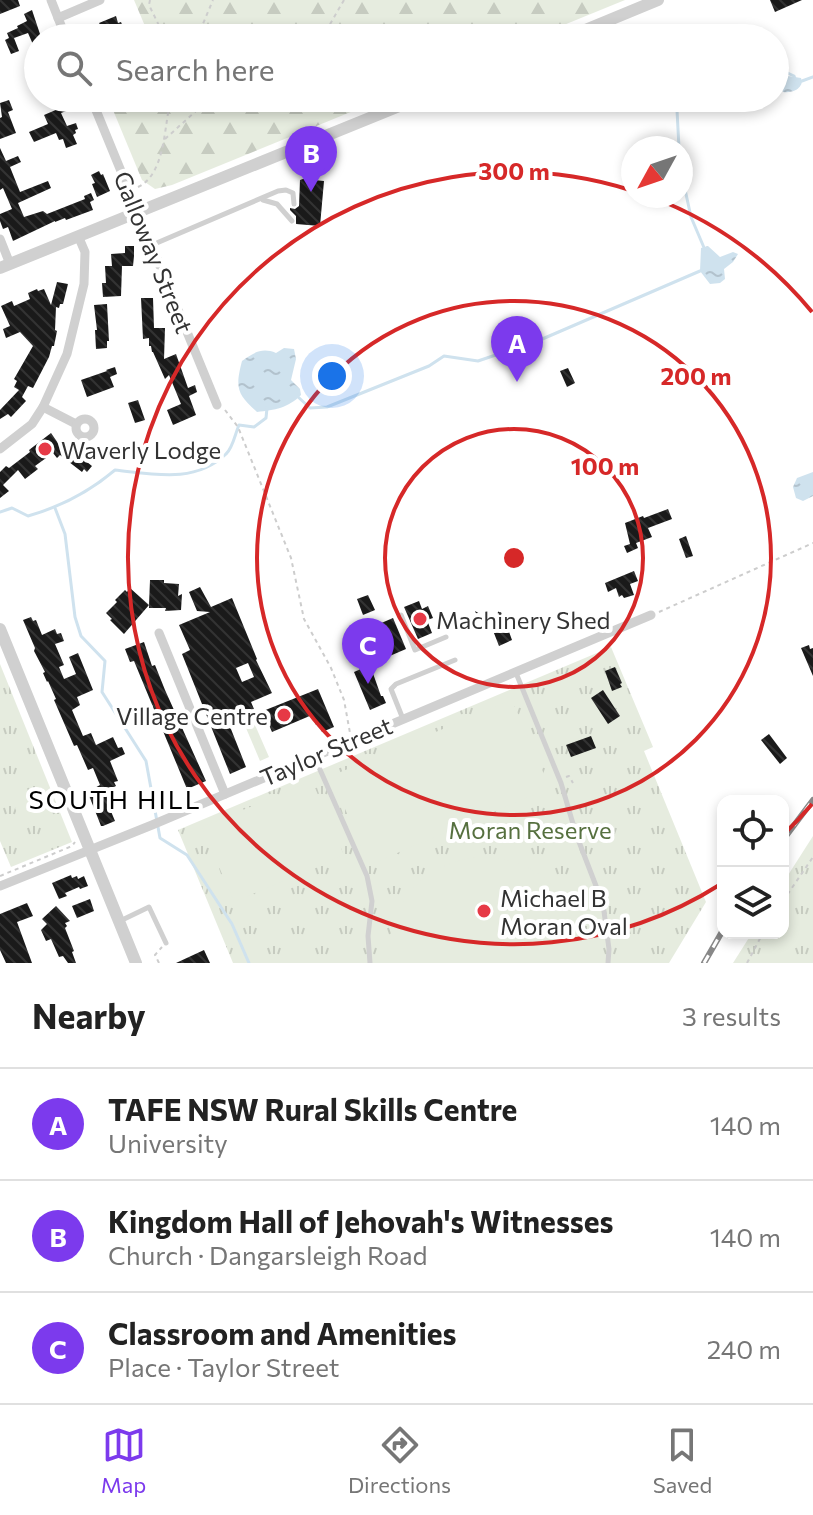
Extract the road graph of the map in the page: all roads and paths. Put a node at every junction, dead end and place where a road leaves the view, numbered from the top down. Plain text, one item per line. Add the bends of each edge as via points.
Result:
1 (51, 0) edge
2 (100, 0) edge
3 (150, 0) edge
4 (213, 0) edge
5 (344, 0) edge
6 (658, 0) edge
7 (58, 18) junction
8 (60, 24) edge
9 (158, 24) edge
10 (203, 24) edge
11 (330, 24) edge
12 (600, 24) edge
13 (97, 112) edge
14 (167, 112) edge
15 (195, 112) edge
16 (385, 112) edge
17 (164, 139) junction
18 (136, 188) dead end
19 (258, 200) junction
20 (294, 204) dead end
21 (138, 213) junction
22 (292, 220) dead end
23 (79, 238) junction
24 (0, 239) edge
25 (151, 245) junction
26 (5, 266) edge
27 (217, 405) joint
28 (43, 407) junction
29 (76, 424) dead end
30 (0, 449) edge
31 (813, 543) edge
32 (401, 615) dead end
33 (651, 615) joint
34 (0, 629) edge
35 (159, 633) dead end
36 (446, 637) dead end
37 (455, 660) dead end
38 (516, 671) junction
39 (403, 719) junction
40 (351, 737) dead end
41 (314, 756) junction
42 (225, 794) junction
43 (76, 843) dead end
44 (91, 848) junction
45 (813, 857) edge
46 (0, 875) edge
47 (0, 886) edge
48 (789, 892) edge
49 (119, 922) junction
50 (760, 939) edge
51 (166, 943) dead end
52 (157, 951) dead end
53 (136, 963) edge
54 (159, 963) edge
55 (370, 963) edge
56 (608, 963) edge
57 (747, 963) edge

1 - 7 street
2 - 7 street
3 - 9 path
4 - 10 path
5 - 11 path
6 - 12 street
7 - 8 street
13 - 21 street, Galloway Street
14 - 17 path
15 - 17 path
16 - 21 street
17 - 18 path via 147,183
19 - 20 lane via 286,190 293,193
19 - 22 lane via 277,204
19 - 25 lane
21 - 23 street
21 - 25 street, Galloway Street
23 - 26 street
23 - 28 street via 85,252 84,284 67,354
24 - 26 street
25 - 27 street, Galloway Street
27 - 40 path via 238,427 272,509 291,558 304,619 344,700
28 - 29 street
28 - 30 street via 32,424
31 - 33 path
32 - 36 lane via 415,650
33 - 38 street, Taylor Street
34 - 44 street
35 - 42 street
37 - 39 lane via 391,689
38 - 39 street, Taylor Street
38 - 56 lane via 603,904
39 - 41 street, Taylor Street
41 - 42 street, Taylor Street
41 - 55 lane via 367,876 372,901
42 - 44 street, Taylor Street
43 - 46 path
44 - 47 street, Taylor Street
44 - 49 street
45 - 48 path
49 - 51 lane via 149,907
49 - 53 street
50 - 57 path
52 - 54 path

